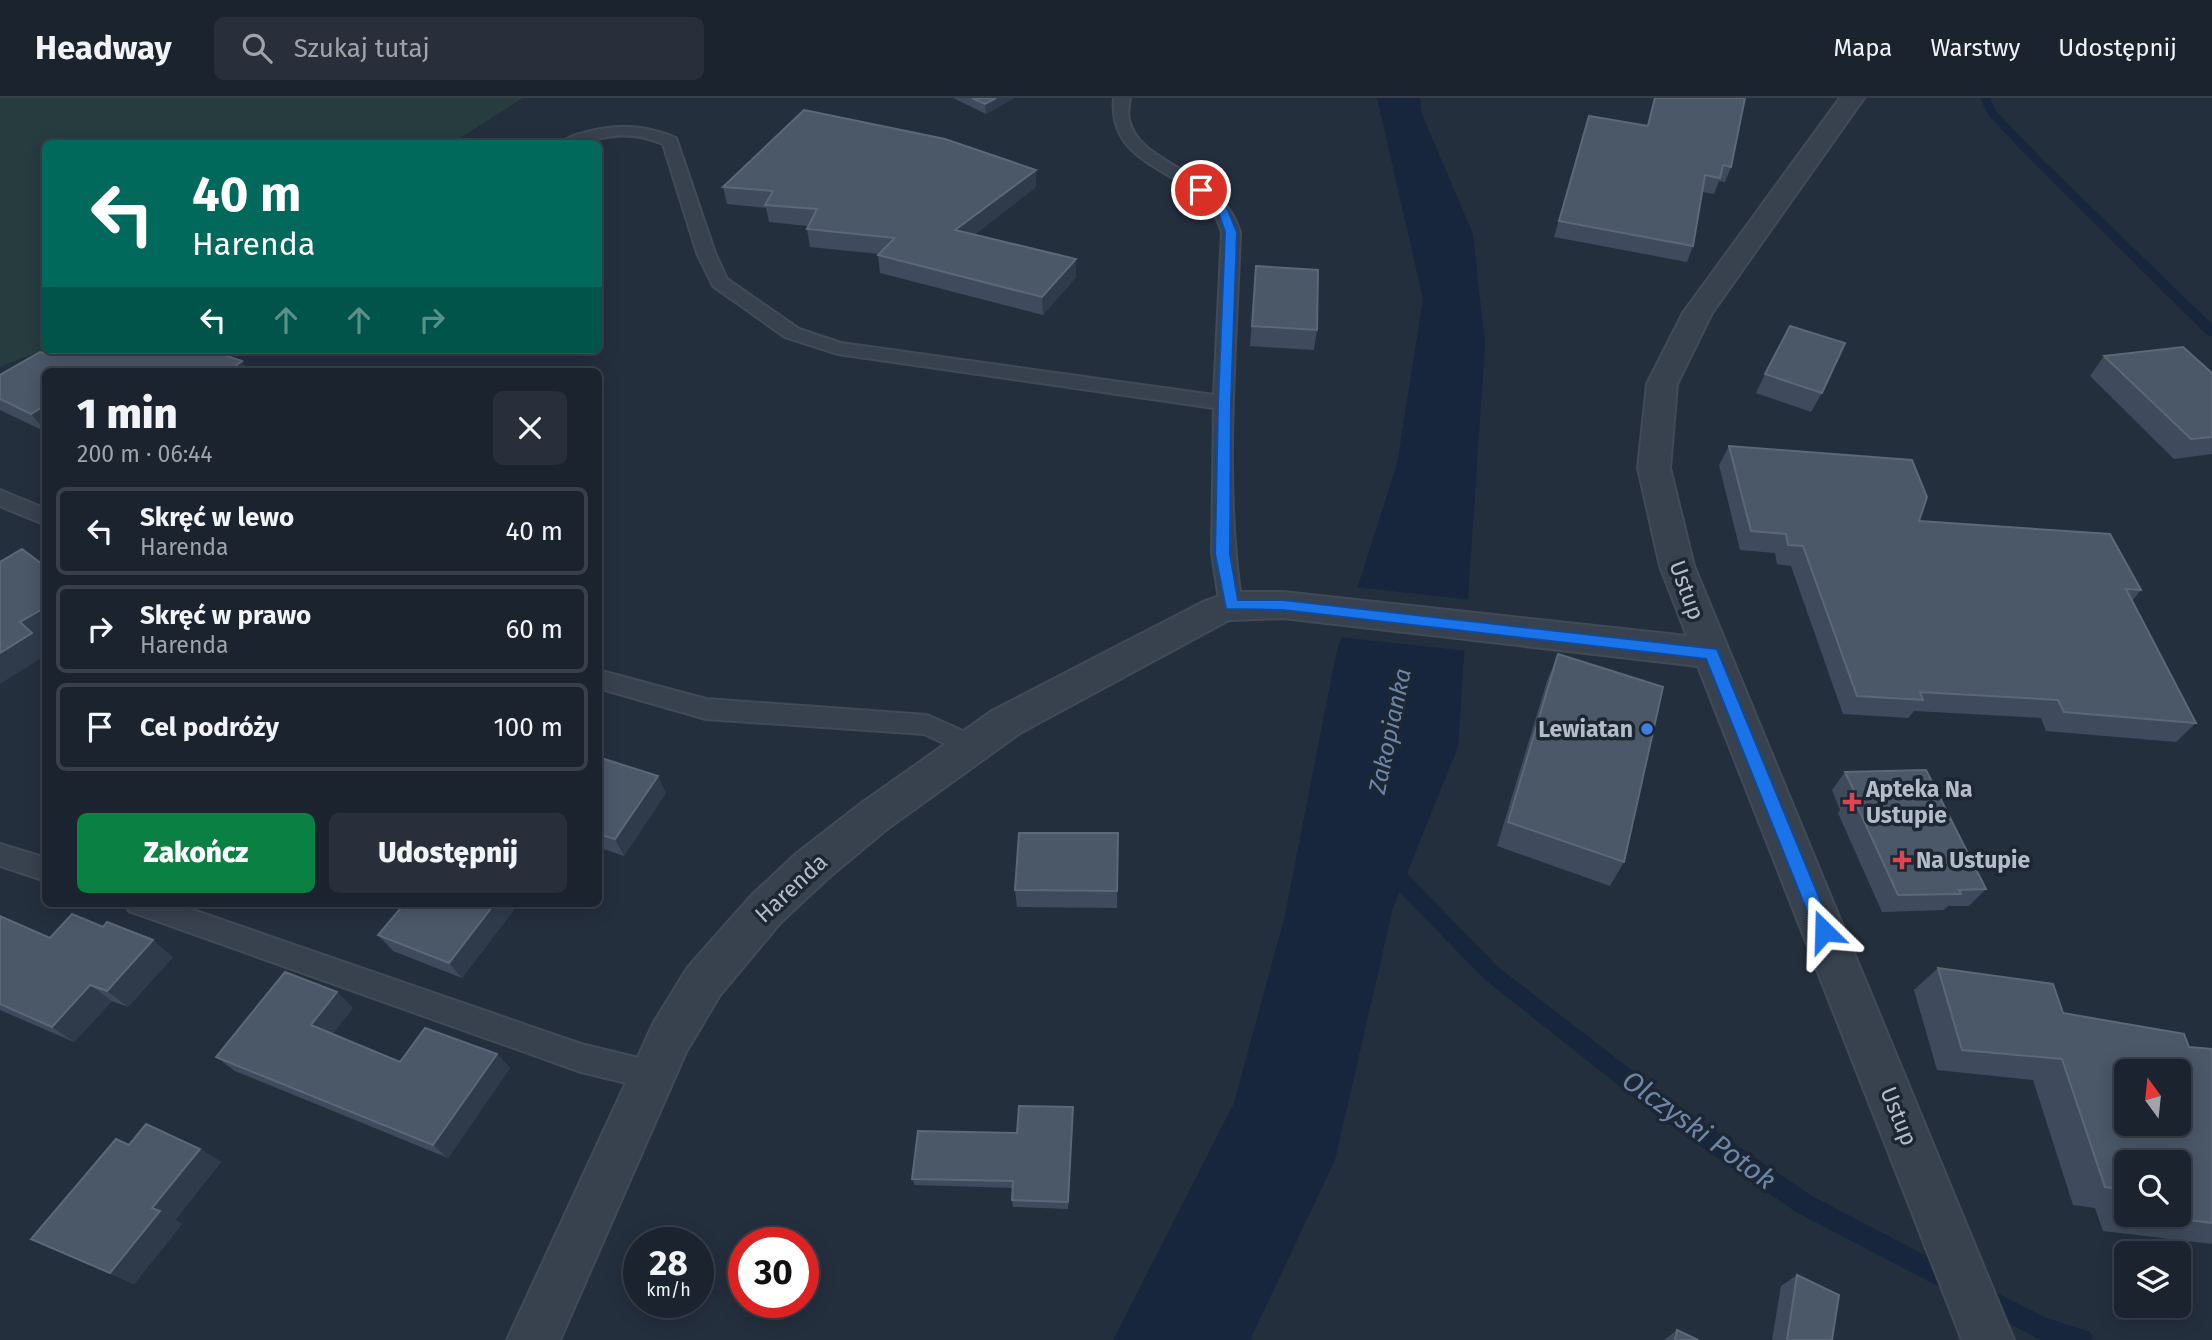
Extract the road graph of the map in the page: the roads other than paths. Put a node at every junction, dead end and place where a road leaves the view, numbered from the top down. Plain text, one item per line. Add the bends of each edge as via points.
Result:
1 (1122, 98) edge
2 (1845, 99) edge
3 (578, 140) edge
4 (1224, 403) junction
5 (0, 498) edge
6 (42, 516) edge
7 (1231, 605) junction
8 (1712, 653) junction
9 (602, 680) edge
10 (972, 746) junction
11 (0, 855) edge
12 (42, 869) edge
13 (150, 907) edge
14 (651, 1075) junction
15 (533, 1340) edge
16 (1988, 1340) edge

1 - 4 lane via 1118,111 1122,128 1223,210 1231,232
2 - 8 street, Ustup via 1699,313 1662,384 1654,468 1677,566
3 - 4 lane via 614,129 654,133 670,141 719,282 792,333 838,348
4 - 7 lane via 1223,554
5 - 6 lane
7 - 8 street, Harenda via 1283,605
7 - 10 street, Harenda via 1006,722
8 - 16 street, Ustup
9 - 10 lane via 706,709 927,725
10 - 14 street, Harenda via 852,834 766,909 704,981
11 - 12 lane
13 - 14 lane via 582,1058
14 - 15 street, Harenda

